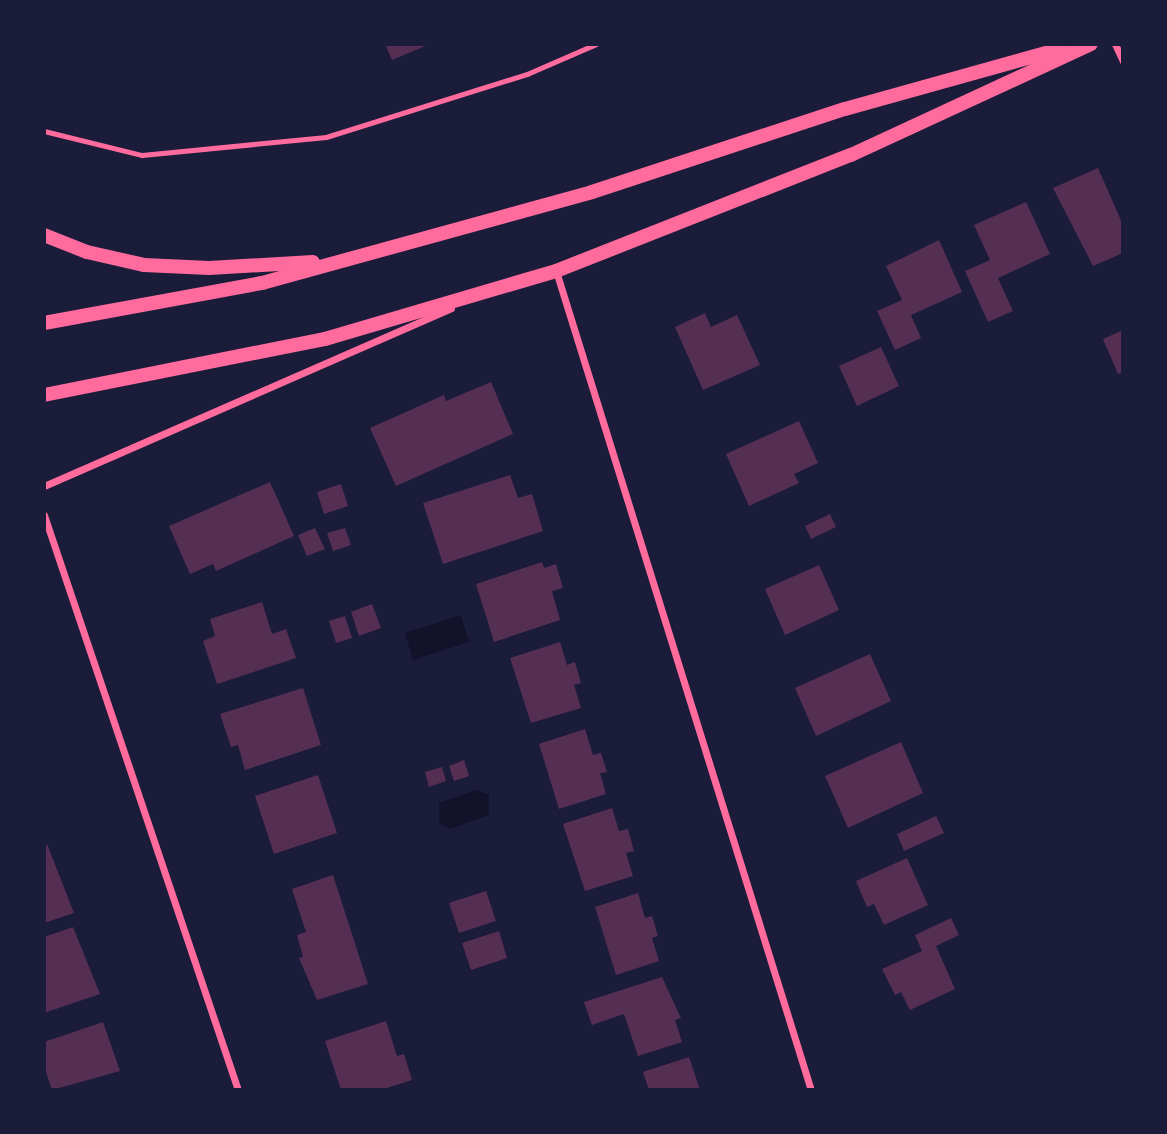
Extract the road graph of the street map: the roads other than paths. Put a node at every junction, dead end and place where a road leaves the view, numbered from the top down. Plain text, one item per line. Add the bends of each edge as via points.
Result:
1 (596, 44) edge
2 (1078, 44) edge
3 (1091, 44) edge
4 (1115, 44) edge
5 (1123, 61) edge
6 (44, 131) edge
7 (44, 235) edge
8 (343, 261) junction
9 (556, 271) junction
10 (481, 295) junction
11 (44, 323) edge
12 (44, 395) edge
13 (44, 486) edge
14 (44, 514) edge
15 (238, 1090) edge
16 (811, 1090) edge

1 - 6 lane via 527,74 326,137 142,155
2 - 8 main road via 845,109 592,192
3 - 9 main road via 850,155
4 - 5 street
7 - 8 main road via 87,252 144,265 209,268
8 - 11 main road via 262,283
9 - 10 main road
9 - 16 street
10 - 12 main road via 325,339
10 - 13 street
14 - 15 street

